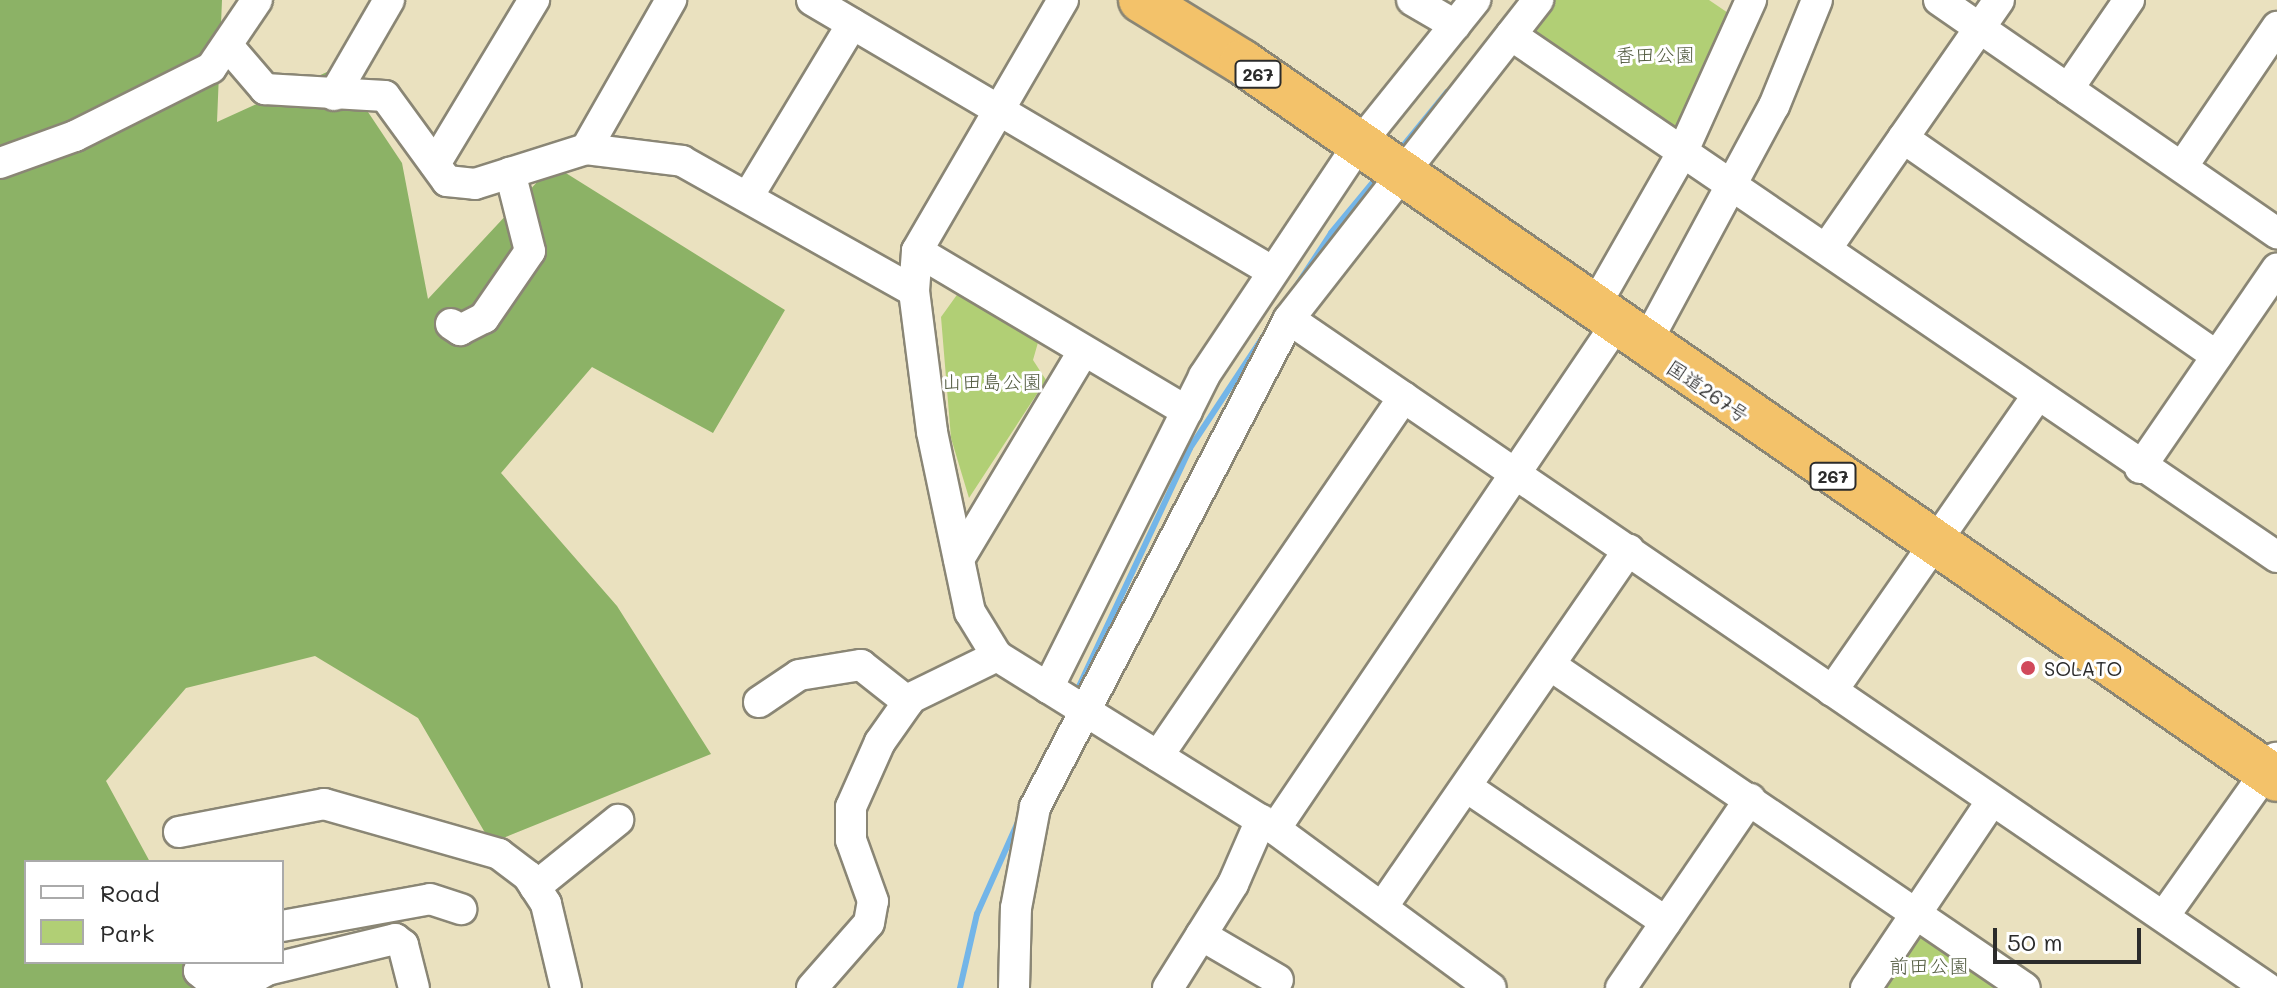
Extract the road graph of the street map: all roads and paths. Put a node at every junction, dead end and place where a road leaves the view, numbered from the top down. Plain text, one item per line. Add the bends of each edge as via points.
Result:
1 (257, 0) edge
2 (389, 0) edge
3 (534, 0) edge
4 (671, 0) edge
5 (812, 0) edge
6 (1063, 0) edge
7 (1141, 0) edge
8 (1412, 0) edge
9 (1475, 0) edge
10 (1538, 0) edge
11 (1751, 0) edge
12 (1817, 0) edge
13 (1939, 0) edge
14 (1999, 0) edge
15 (2129, 0) edge
16 (852, 24) junction
17 (1455, 25) junction
18 (2277, 27) edge
19 (1980, 28) junction
20 (1511, 35) junction
21 (228, 46) junction
22 (2068, 89) junction
23 (334, 95) junction
24 (998, 109) junction
25 (1903, 138) junction
26 (586, 149) junction
27 (1682, 153) junction
28 (1379, 161) junction
29 (0, 163) edge
30 (435, 164) junction
31 (2184, 164) junction
32 (510, 172) junction
33 (1732, 187) junction
34 (749, 195) junction
35 (2277, 233) edge
36 (1826, 249) junction
37 (917, 251) junction
38 (2277, 269) edge
39 (1270, 270) junction
40 (914, 291) junction
41 (1289, 319) junction
42 (451, 324) dead end
43 (1617, 328) junction
44 (1083, 352) junction
45 (2217, 356) junction
46 (2037, 396) junction
47 (1404, 397) junction
48 (1187, 411) junction
49 (2140, 468) junction
50 (1516, 474) junction
51 (1934, 545) junction
52 (1629, 550) junction
53 (2277, 557) edge
54 (959, 559) junction
55 (997, 656) junction
56 (1550, 665) junction
57 (1832, 691) junction
58 (1068, 701) junction
59 (759, 702) dead end
60 (908, 702) junction
61 (1158, 756) junction
62 (2274, 769) edge
63 (1468, 788) junction
64 (1750, 799) junction
65 (1991, 802) junction
66 (618, 820) dead end
67 (1268, 824) junction
68 (179, 832) dead end
69 (535, 887) junction
70 (1383, 906) junction
71 (461, 909) dead end
72 (1919, 914) junction
73 (2164, 916) junction
74 (1666, 922) junction
75 (284, 926) edge
76 (1201, 935) junction
77 (227, 964) edge
78 (1278, 980) dead end
79 (414, 988) edge
80 (566, 988) edge
81 (812, 988) edge
82 (1014, 988) edge
83 (1168, 988) edge
84 (1491, 988) edge
85 (1621, 988) edge
86 (1866, 988) edge
87 (2025, 988) edge
88 (2267, 988) edge

1 - 21 street
2 - 23 street
3 - 30 street
4 - 26 street
5 - 16 street
6 - 24 street
7 - 28 highway, 国道267号 / 267
8 - 17 street
9 - 17 street
10 - 20 street
11 - 27 street
12 - 33 street
13 - 19 street
14 - 19 street
15 - 22 street
16 - 24 street
16 - 34 street
17 - 28 street
18 - 31 street
19 - 22 street
19 - 25 street
20 - 27 street
20 - 28 street
21 - 23 street via 265,89
21 - 29 street via 211,68 75,136
22 - 31 street
23 - 30 street via 385,96
24 - 37 street
24 - 39 street
25 - 36 street
25 - 45 street
26 - 32 street
26 - 34 street via 682,161
27 - 33 street
27 - 43 street
28 - 39 street
28 - 41 street
28 - 43 highway, 国道267号 / 267
30 - 32 street via 447,181 475,184
31 - 35 street
32 - 42 street via 530,251 484,318 460,330
33 - 36 street
33 - 43 street
34 - 40 street
36 - 46 street
37 - 40 street
37 - 44 street
38 - 45 street
39 - 48 street
40 - 54 street via 932,432
41 - 47 street
41 - 58 street
43 - 50 street
43 - 51 highway, 国道267号 / 267
44 - 48 street
44 - 54 street
45 - 49 street
46 - 49 street
46 - 51 street
47 - 50 street
47 - 61 street
48 - 58 street
49 - 53 street
50 - 52 street
50 - 67 street
51 - 57 street
51 - 62 highway, 国道267号 / 267
52 - 56 street
52 - 57 street
54 - 55 street via 970,612
55 - 58 street
55 - 60 street
56 - 63 street
56 - 64 street
57 - 65 street
58 - 61 street
58 - 82 street via 1035,807 1016,908
59 - 60 street via 799,675 861,665
60 - 81 street via 851,807 851,840 873,901 869,923
61 - 67 street
62 - 73 street
63 - 70 street
63 - 74 street
64 - 72 street
64 - 74 street
65 - 72 street
65 - 73 street
66 - 69 street
67 - 70 street
67 - 76 street
68 - 69 street via 324,804 499,854
69 - 80 street
70 - 84 street
71 - 75 street via 430,899
72 - 86 street
72 - 87 street
73 - 88 street
74 - 85 street
76 - 78 street
76 - 83 street
77 - 79 street via 199,971 216,985 241,985 267,970 395,939 403,945

